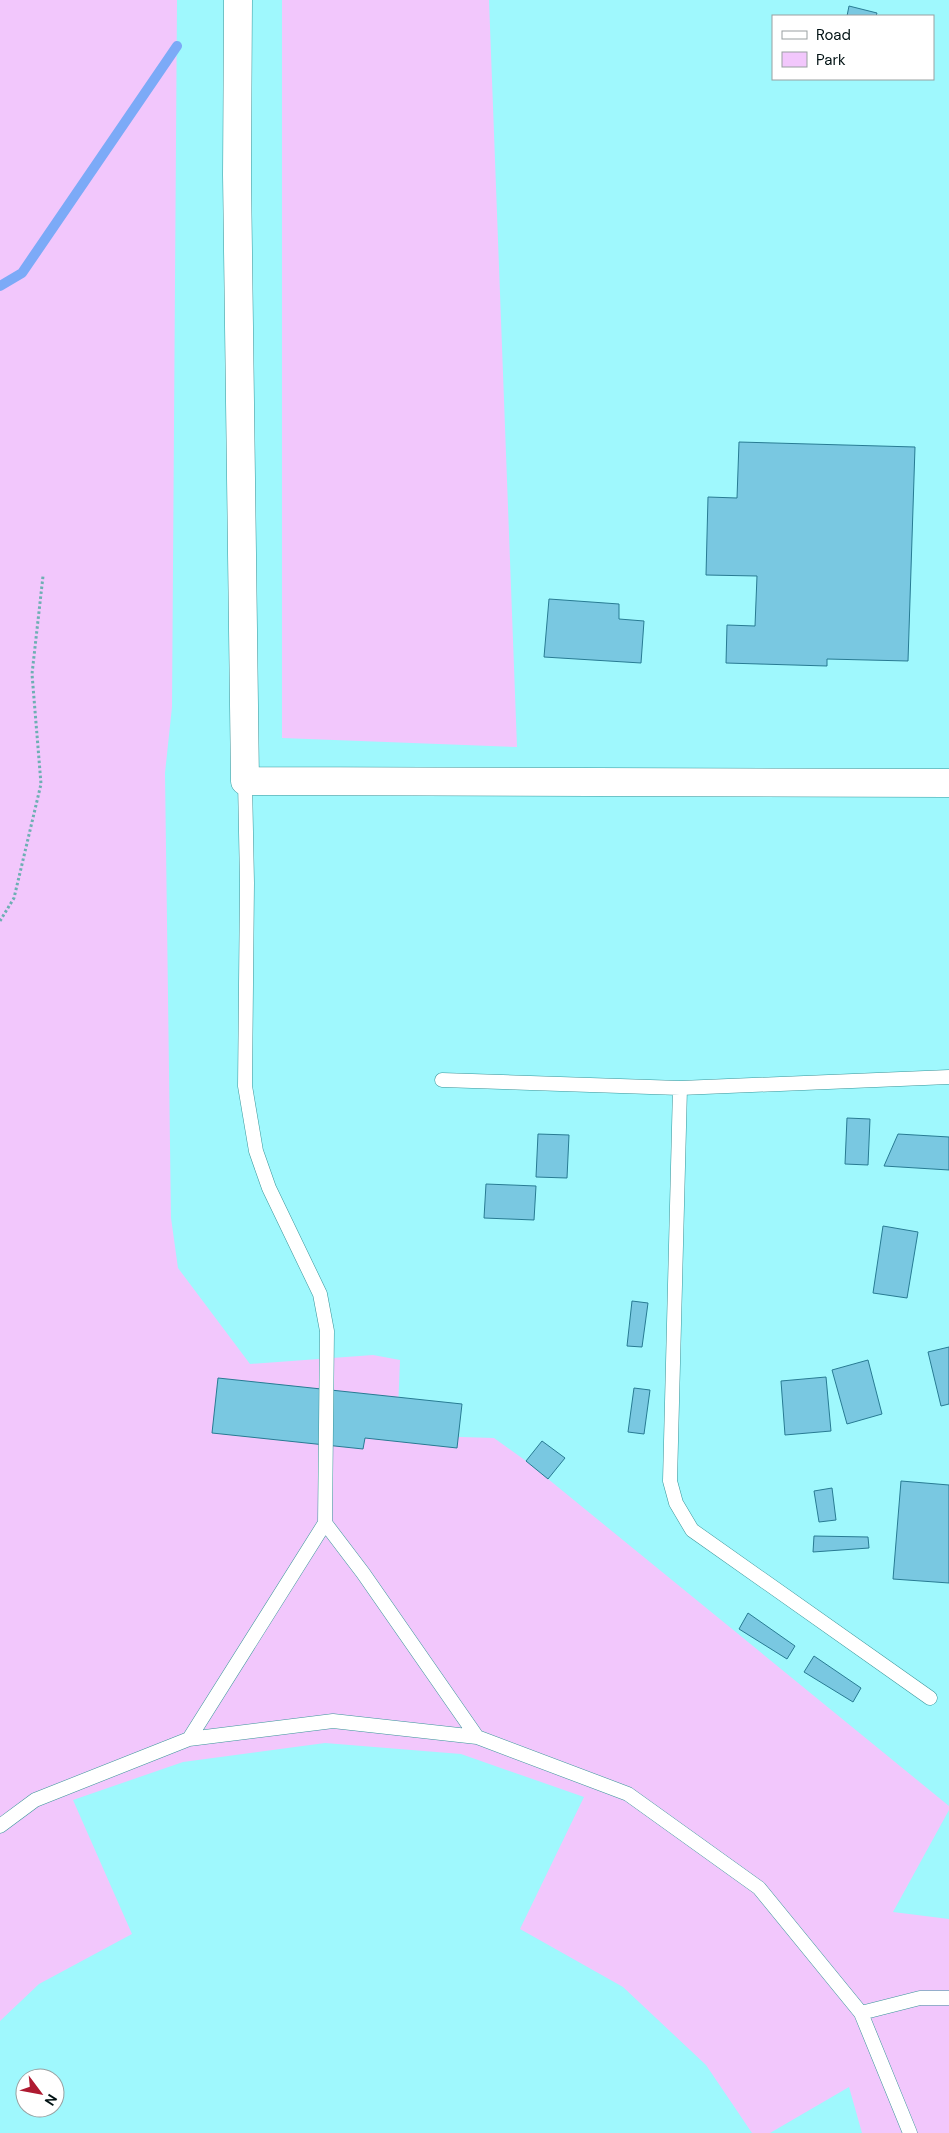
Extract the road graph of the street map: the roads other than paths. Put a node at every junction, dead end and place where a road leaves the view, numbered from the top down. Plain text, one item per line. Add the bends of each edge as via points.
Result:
1 (238, 0) edge
2 (245, 781) junction
3 (949, 783) edge
4 (949, 1077) edge
5 (442, 1080) dead end
6 (680, 1088) junction
7 (325, 1523) junction
8 (930, 1698) dead end
9 (477, 1737) junction
10 (189, 1739) junction
11 (0, 1826) edge
12 (949, 1998) edge
13 (861, 2014) junction
14 (910, 2133) edge

1 - 2 street
2 - 3 street
2 - 7 lane via 245,1086 256,1151 269,1188 320,1294 327,1332
4 - 6 lane
5 - 6 lane
6 - 8 lane via 670,1481 676,1503 692,1530
7 - 9 lane via 363,1572
7 - 10 lane
9 - 10 lane via 333,1721
9 - 13 lane via 628,1794 759,1888
10 - 11 lane via 35,1800
12 - 13 lane via 920,1998
13 - 14 lane

